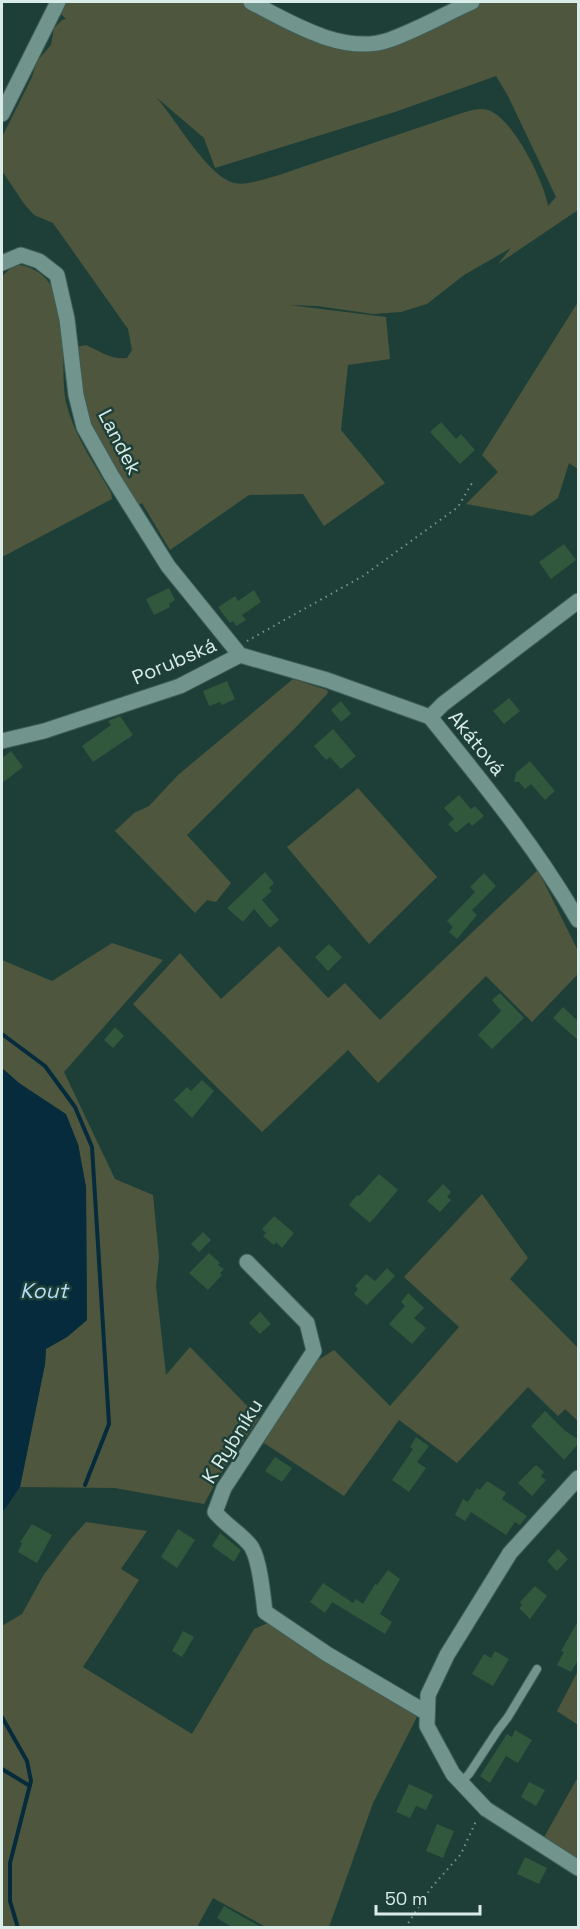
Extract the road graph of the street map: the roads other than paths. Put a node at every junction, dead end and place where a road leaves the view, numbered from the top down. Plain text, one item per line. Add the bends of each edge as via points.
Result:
1 (58, 2) edge
2 (251, 2) edge
3 (472, 2) edge
4 (2, 114) edge
5 (2, 262) edge
6 (579, 601) edge
7 (237, 652) junction
8 (430, 717) junction
9 (2, 741) edge
10 (579, 920) edge
11 (247, 1262) dead end
12 (579, 1478) edge
13 (537, 1669) dead end
14 (428, 1713) junction
15 (461, 1782) junction
16 (579, 1868) edge

1 - 4 street
2 - 3 street via 310,32 355,44 387,41
5 - 7 street, Landek via 21,255 39,261 57,275 84,427 168,566
6 - 8 street, Akátová
7 - 8 street, Porubská
7 - 9 street, Porubská via 180,686
8 - 10 street, Akátová via 511,817
11 - 14 street, K Rybníku via 307,1323 315,1351 224,1488 215,1512 252,1547 265,1612 327,1654
12 - 14 street via 510,1553 447,1655 428,1695
13 - 15 lane
14 - 15 street via 427,1726
15 - 16 street via 486,1809

